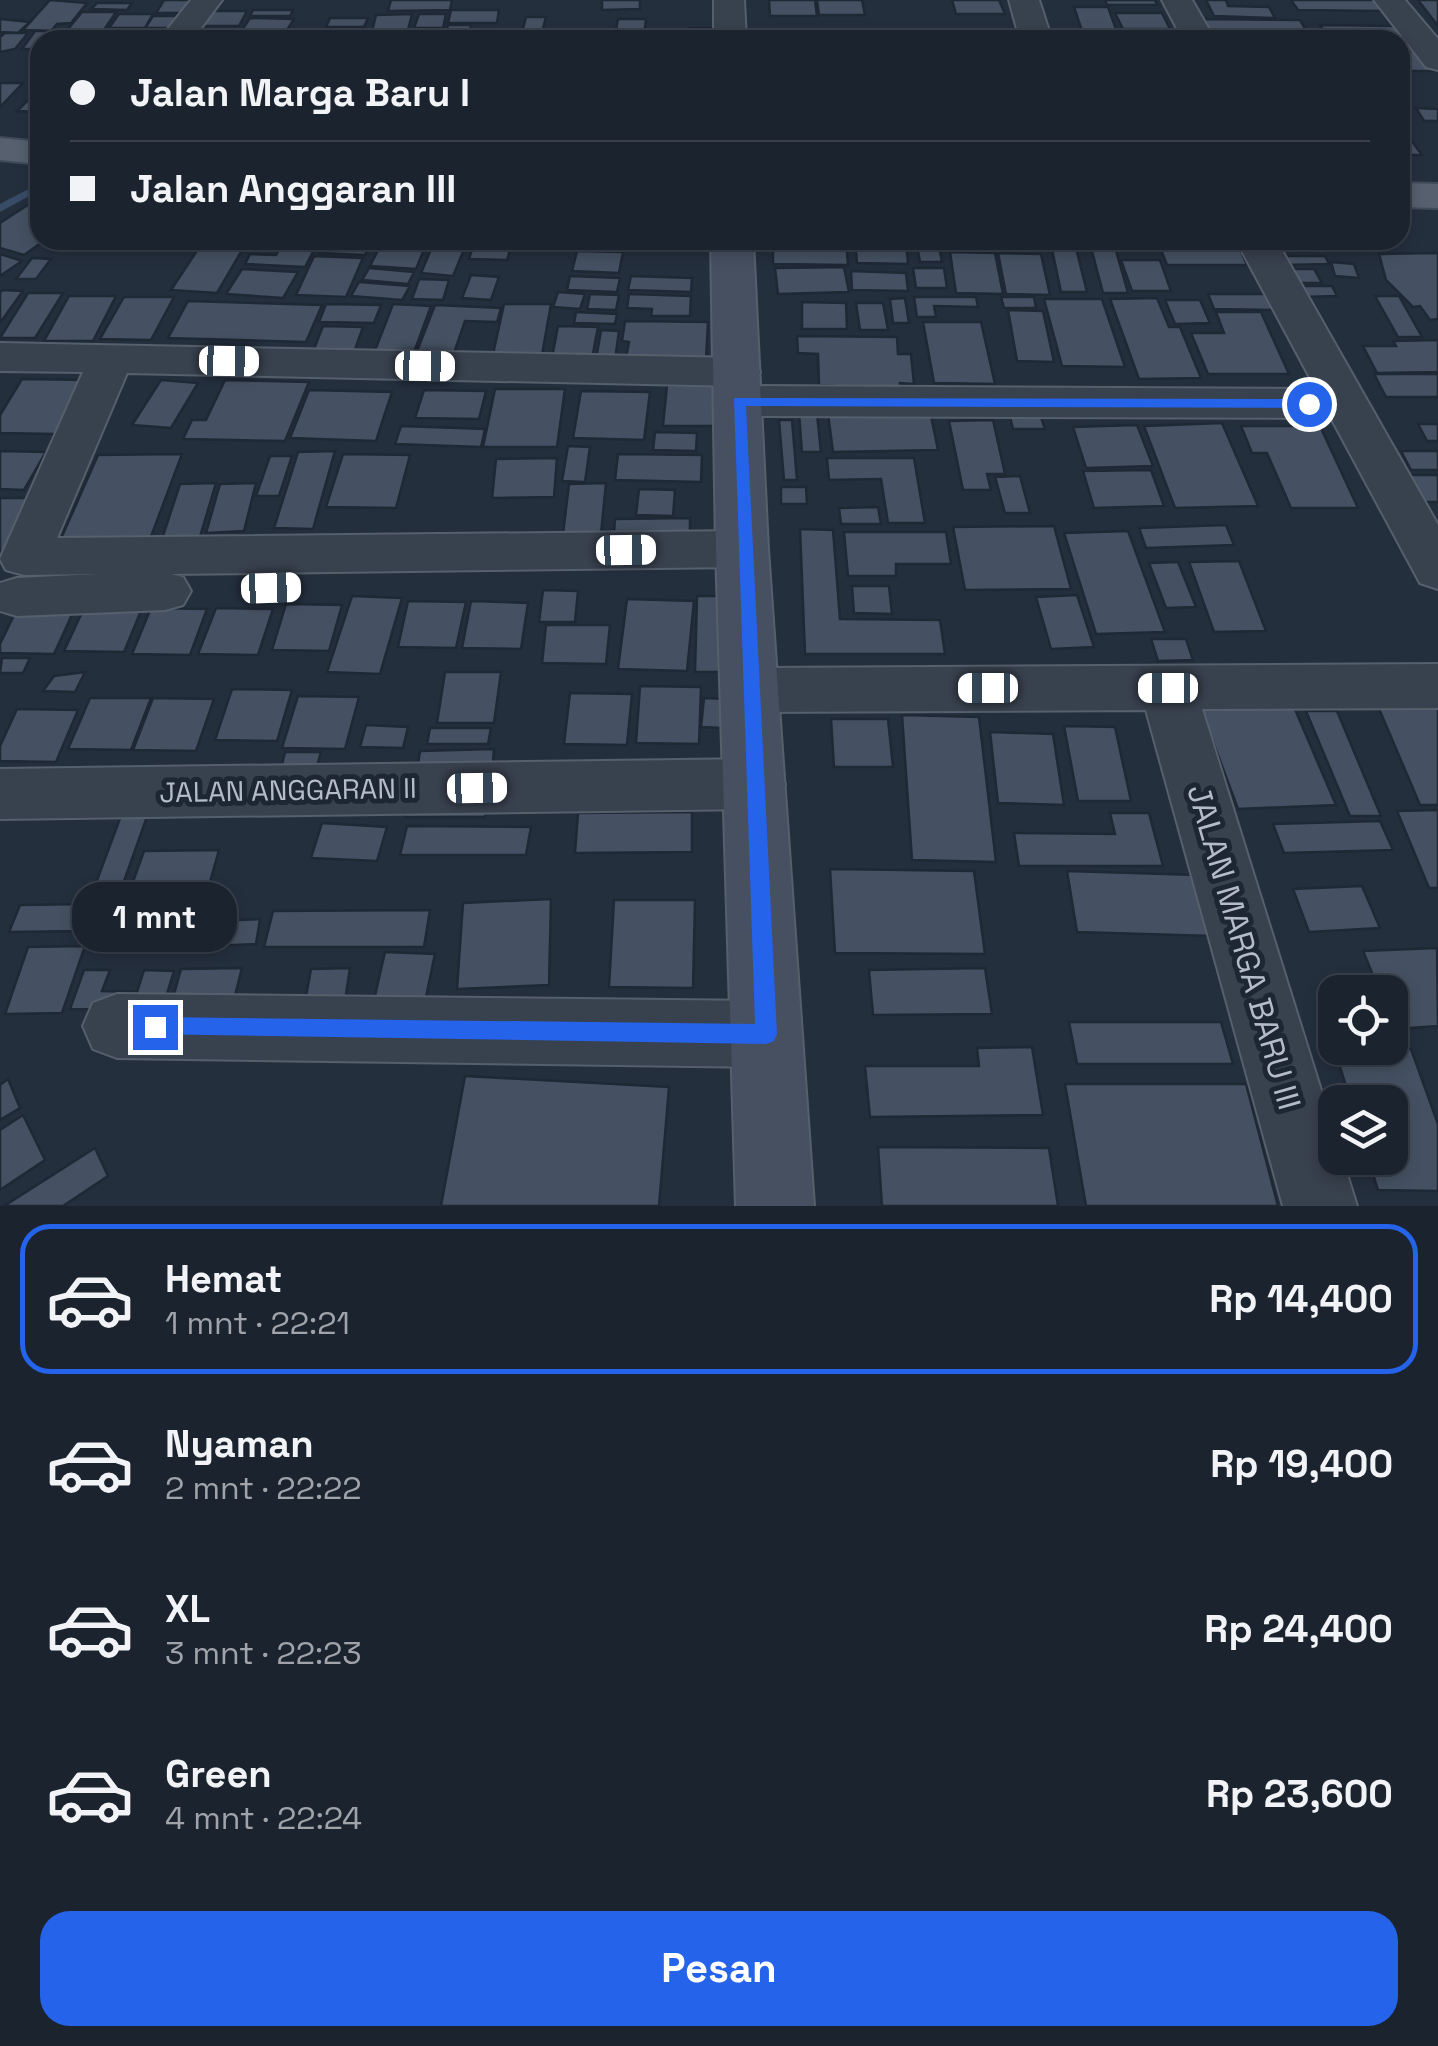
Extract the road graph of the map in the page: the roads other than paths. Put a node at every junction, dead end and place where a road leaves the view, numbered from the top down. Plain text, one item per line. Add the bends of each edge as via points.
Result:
1 (206, 0) edge
2 (729, 0) edge
3 (1024, 0) edge
4 (1177, 0) edge
5 (1389, 0) edge
6 (184, 30) edge
7 (730, 30) edge
8 (1033, 30) edge
9 (1194, 30) edge
10 (1438, 60) edge
11 (0, 148) edge
12 (30, 152) edge
13 (1410, 195) edge
14 (1438, 196) edge
15 (732, 250) edge
16 (1262, 250) edge
17 (0, 358) edge
18 (111, 359) junction
19 (738, 387) junction
20 (1348, 404) junction
21 (743, 562) junction
22 (1438, 570) edge
23 (1438, 686) edge
24 (1168, 688) junction
25 (751, 690) junction
26 (756, 784) junction
27 (0, 794) edge
28 (117, 1026) dead end
29 (766, 1034) junction
30 (775, 1206) edge
31 (1320, 1206) edge

1 - 6 street
2 - 7 street
3 - 8 street
4 - 9 street
5 - 10 street
11 - 12 main road
13 - 14 main road
15 - 19 street
16 - 20 street
17 - 18 street
18 - 19 street
18 - 21 street via 21,577
19 - 20 street
19 - 21 street
20 - 22 street
21 - 25 street
23 - 24 street
24 - 25 street
24 - 31 street, JALAN MARGA BARU III
25 - 26 street
26 - 27 street, JALAN ANGGARAN II
26 - 29 street
28 - 29 street
29 - 30 street

